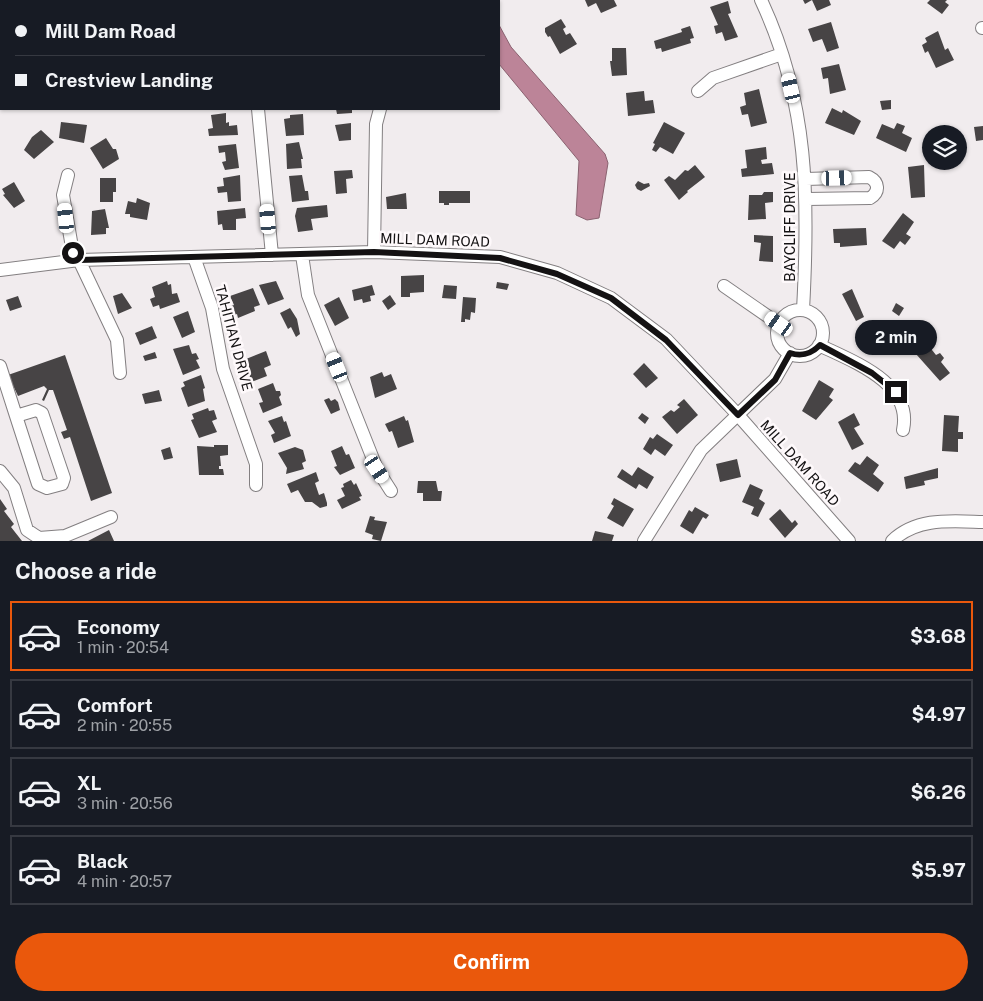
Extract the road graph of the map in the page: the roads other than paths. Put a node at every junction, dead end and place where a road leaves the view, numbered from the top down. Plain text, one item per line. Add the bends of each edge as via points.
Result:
1 (761, 0) edge
2 (782, 54) junction
3 (698, 91) dead end
4 (258, 110) edge
5 (380, 110) edge
6 (68, 175) dead end
7 (806, 179) junction
8 (807, 199) junction
9 (374, 252) junction
10 (302, 254) junction
11 (272, 255) junction
12 (194, 257) junction
13 (79, 260) junction
14 (0, 270) edge
15 (724, 286) dead end
16 (804, 310) junction
17 (779, 324) junction
18 (820, 345) junction
19 (790, 353) junction
20 (0, 366) edge
21 (120, 372) dead end
22 (738, 415) junction
23 (16, 416) junction
24 (903, 430) dead end
25 (0, 471) edge
26 (256, 485) dead end
27 (391, 491) dead end
28 (111, 517) dead end
29 (983, 522) edge
30 (647, 539) edge
31 (849, 541) edge
32 (892, 541) edge

1 - 2 street, BAYCLIFF DRIVE
2 - 3 street via 713,78
2 - 7 street, BAYCLIFF DRIVE via 796,105
4 - 11 street
5 - 9 street via 376,124
6 - 13 street via 63,195 73,253
7 - 8 street, BAYCLIFF DRIVE
7 - 8 street via 869,177 878,187 870,198
8 - 16 street, BAYCLIFF DRIVE
9 - 10 street, MILL DAM ROAD
9 - 22 street, MILL DAM ROAD via 500,258 557,274 611,298 666,340
10 - 11 street, MILL DAM ROAD
10 - 27 street via 308,295 377,469
11 - 12 street, MILL DAM ROAD
12 - 13 street, MILL DAM ROAD
12 - 26 street, TAHITIAN DRIVE via 212,308 223,369 256,464
13 - 14 street, MILL DAM ROAD
13 - 21 street via 117,340
15 - 17 street
16 - 17 street via 791,312
16 - 18 street via 820,320 823,333
17 - 19 street via 779,341
18 - 19 street via 810,353
18 - 24 street via 888,384 896,392 904,410
19 - 22 street via 775,380
20 - 23 street
22 - 30 street via 701,450
22 - 31 street, MILL DAM ROAD
23 - 23 street via 38,484 47,488 62,484 64,478 42,413 36,410
25 - 28 street via 14,488 27,530 39,538 65,536
29 - 32 street via 934,521 900,533

